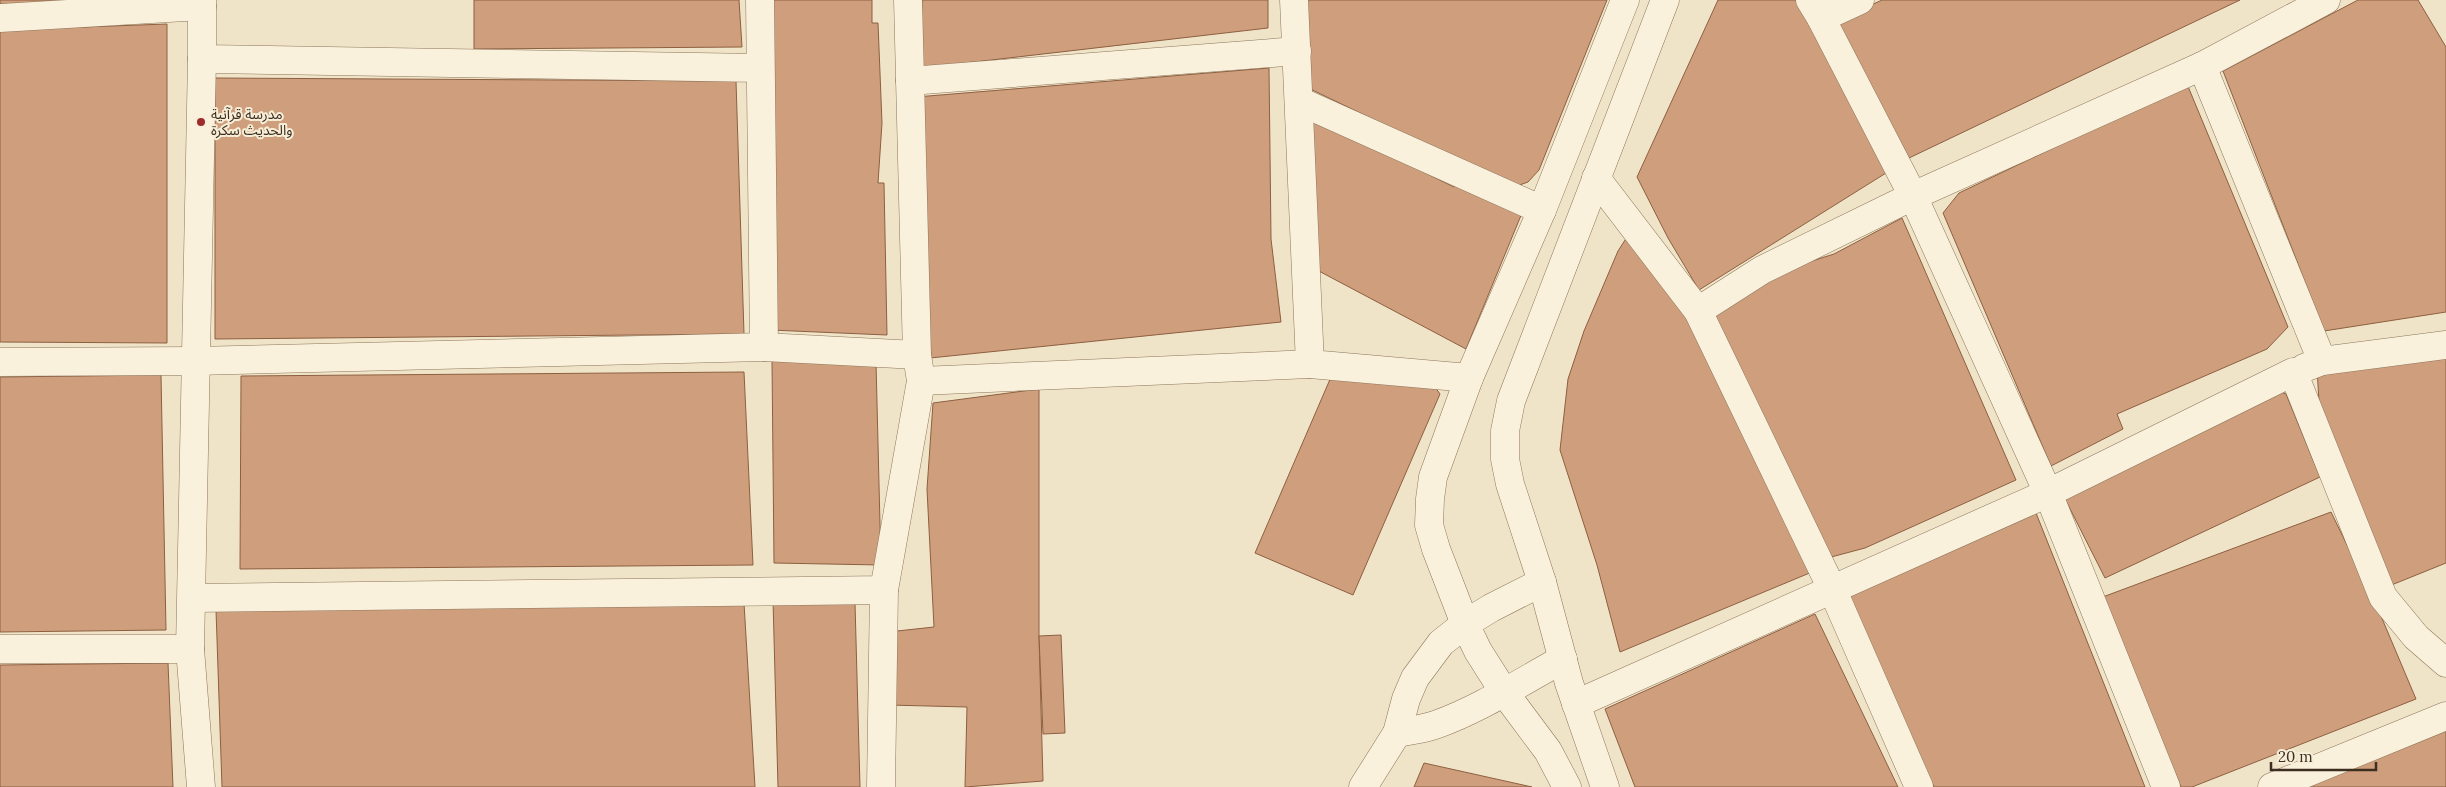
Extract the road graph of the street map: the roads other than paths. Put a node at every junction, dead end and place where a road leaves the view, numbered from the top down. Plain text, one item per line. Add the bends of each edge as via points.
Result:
1 (760, 0) edge
2 (908, 0) edge
3 (1294, 0) edge
4 (1625, 0) edge
5 (1666, 0) edge
6 (1860, 0) edge
7 (2326, 0) edge
8 (202, 3) edge
9 (1815, 9) edge
10 (0, 18) edge
11 (1296, 51) junction
12 (202, 59) junction
13 (2202, 66) junction
14 (760, 68) junction
15 (910, 81) junction
16 (1299, 102) junction
17 (1596, 178) junction
18 (1913, 196) junction
19 (1542, 210) junction
20 (1698, 311) junction
21 (2446, 345) edge
22 (764, 347) junction
23 (195, 361) junction
24 (2322, 361) junction
25 (0, 362) edge
26 (1310, 364) junction
27 (919, 368) junction
28 (2293, 372) junction
29 (1469, 378) junction
30 (2048, 493) junction
31 (1542, 582) junction
32 (884, 590) junction
33 (1833, 591) junction
34 (193, 598) junction
35 (1465, 624) junction
36 (0, 649) edge
37 (190, 649) junction
38 (1563, 659) junction
39 (2446, 663) edge
40 (1504, 692) junction
41 (1576, 704) junction
42 (2446, 716) edge
43 (1397, 734) junction
44 (201, 787) edge
45 (881, 787) edge
46 (1362, 787) edge
47 (1566, 787) edge
48 (1605, 787) edge
49 (1919, 787) edge
50 (2166, 787) edge
51 (2272, 787) edge

1 - 14 street
2 - 15 street
3 - 11 street
4 - 19 street
5 - 17 street
6 - 9 street
7 - 13 street
8 - 10 street
8 - 12 street
9 - 18 street
11 - 15 street
11 - 16 street
12 - 14 street
12 - 23 street
13 - 18 street
13 - 24 street
14 - 22 street
15 - 27 street
16 - 19 street
16 - 26 street
17 - 20 street
17 - 31 street via 1511,401 1505,431 1505,459 1510,484
18 - 20 street via 1762,270
18 - 30 street
19 - 29 street
20 - 33 street
21 - 24 street
22 - 23 street
22 - 27 street
23 - 25 street
23 - 34 street
24 - 28 street
26 - 27 street
26 - 29 street
27 - 32 street
28 - 30 street
28 - 39 street via 2383,597 2416,637
29 - 35 street via 1433,477 1430,516 1436,549
30 - 33 street
30 - 50 street
31 - 35 street
31 - 38 street
32 - 34 street
32 - 45 street
33 - 41 street
33 - 49 street
34 - 37 street
35 - 40 street
35 - 43 street via 1441,643 1415,678
36 - 37 street
37 - 44 street
38 - 40 street
38 - 41 street
40 - 43 street via 1433,726
40 - 47 street via 1548,751
41 - 48 street
42 - 51 street
43 - 46 street

